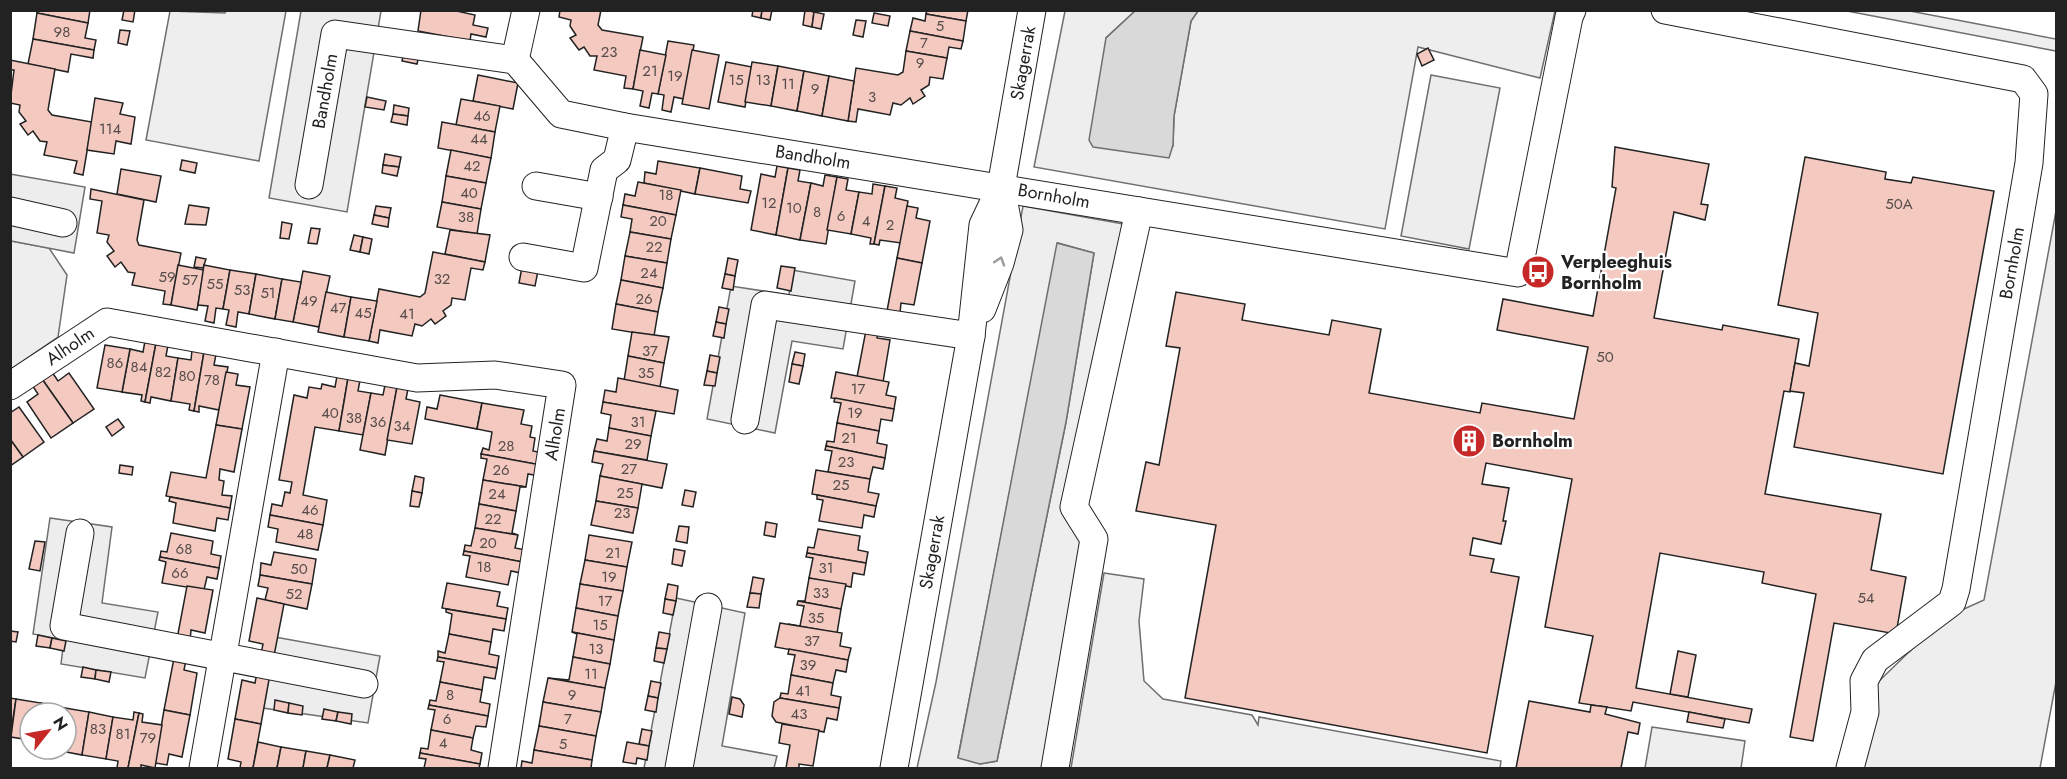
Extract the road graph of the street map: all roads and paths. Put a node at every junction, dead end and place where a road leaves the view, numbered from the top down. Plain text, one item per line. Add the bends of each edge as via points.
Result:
1 (526, 10) edge
2 (1032, 10) edge
3 (1572, 10) edge
4 (1665, 10) edge
5 (515, 60) junction
6 (625, 127) junction
7 (309, 185) dead end
8 (536, 186) dead end
9 (1001, 187) junction
10 (599, 197) junction
11 (10, 211) edge
12 (1139, 211) junction
13 (63, 223) dead end
14 (524, 257) dead end
15 (971, 336) junction
16 (276, 352) junction
17 (10, 386) edge
18 (745, 420) dead end
19 (80, 533) dead end
20 (708, 607) dead end
21 (223, 658) junction
22 (364, 684) dead end
23 (203, 768) edge
24 (502, 768) edge
25 (679, 768) edge
26 (894, 768) edge
27 (1054, 768) edge
28 (1850, 768) edge

1 - 5 street
2 - 9 street, Skagerrak
3 - 12 street, Bornholm via 1518,273
4 - 28 street, Bornholm via 2022,79 2034,94 2029,163 1956,589 1952,602 1875,660 1864,681 1865,712
5 - 6 street, Bandholm via 561,114
5 - 7 street, Bandholm via 335,34
6 - 9 street, Bandholm
6 - 10 street via 617,160 604,170
8 - 10 street
9 - 12 street, Bornholm
9 - 15 street, Skagerrak via 982,225
10 - 14 street via 584,268
11 - 13 street
12 - 27 street via 1074,507 1094,539
15 - 18 street via 765,305
15 - 26 street, Skagerrak
16 - 17 street, Alholm via 106,322
16 - 21 street
16 - 24 street, Alholm via 417,378 495,375 562,385
19 - 21 street via 64,626
20 - 25 street
21 - 22 street
21 - 23 street

